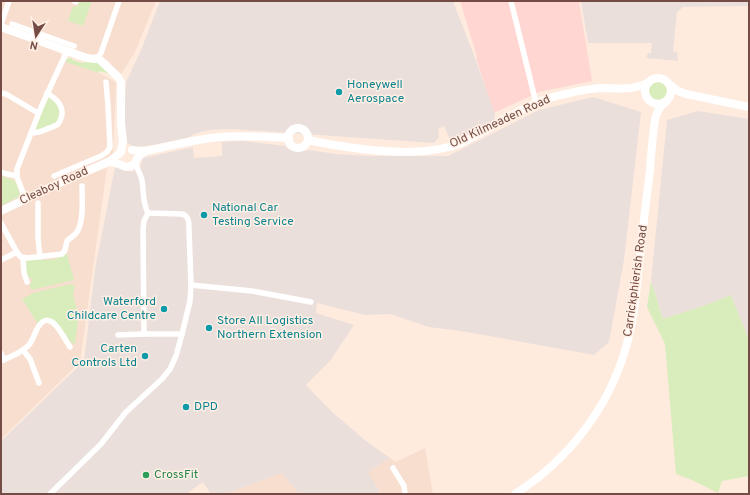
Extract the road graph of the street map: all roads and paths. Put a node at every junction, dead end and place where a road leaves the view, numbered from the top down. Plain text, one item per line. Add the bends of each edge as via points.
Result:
1 (9, 1) edge
2 (119, 1) edge
3 (511, 1) edge
4 (12, 24) dead end
5 (1, 25) edge
6 (40, 37) junction
7 (70, 48) junction
8 (98, 58) junction
9 (106, 82) dead end
10 (648, 83) junction
11 (670, 85) junction
12 (621, 89) junction
13 (1, 93) edge
14 (47, 93) junction
15 (691, 95) junction
16 (649, 100) junction
17 (667, 101) junction
18 (536, 103) junction
19 (749, 107) edge
20 (38, 113) junction
21 (655, 122) junction
22 (31, 133) junction
23 (289, 138) junction
24 (123, 140) junction
25 (308, 140) junction
26 (132, 149) junction
27 (146, 151) junction
28 (120, 153) junction
29 (136, 160) junction
30 (108, 162) junction
31 (125, 166) junction
32 (1, 172) edge
33 (67, 174) junction
34 (140, 174) junction
35 (17, 176) junction
36 (54, 176) dead end
37 (82, 186) dead end
38 (25, 198) junction
39 (38, 203) dead end
40 (1, 211) edge
41 (148, 213) junction
42 (1, 223) edge
43 (17, 252) junction
44 (40, 257) junction
45 (23, 258) junction
46 (1, 260) edge
47 (27, 282) dead end
48 (191, 285) junction
49 (311, 302) dead end
50 (144, 334) junction
51 (182, 334) junction
52 (118, 335) dead end
53 (70, 347) dead end
54 (23, 350) junction
55 (1, 353) edge
56 (2, 361) edge
57 (39, 382) dead end
58 (393, 468) dead end
59 (518, 493) edge
60 (50, 494) edge
61 (405, 494) edge

1 - 5 street
2 - 8 street via 102,53
3 - 18 street
4 - 6 street
5 - 6 street
6 - 7 street
7 - 8 street via 89,58
7 - 14 street
8 - 24 street via 121,82
9 - 33 street via 109,149 104,155
10 - 11 street via 660,78
10 - 12 street, Old Kilmeaden Road
10 - 16 street via 645,91
11 - 15 street
11 - 17 street via 671,93
12 - 16 street, Old Kilmeaden Road via 634,91
12 - 18 street, Old Kilmeaden Road via 585,90
13 - 20 street
14 - 20 street
14 - 22 street via 60,104 61,119 58,124 42,132
15 - 17 street via 676,96
15 - 19 street
16 - 17 street via 657,104
16 - 21 street, Carrickphierish Road via 654,110
17 - 21 street, Carrickphierish Road via 659,109
18 - 25 street, Old Kilmeaden Road via 467,140 443,148 388,151 342,147
20 - 22 street
21 - 59 street, Carrickphierish Road via 635,303 620,366 600,409 577,440 560,459
22 - 35 street
23 - 25 street via 291,144 297,148 306,144
23 - 25 street via 293,130 299,128 307,133
23 - 27 street via 218,137
24 - 26 street
24 - 28 street
26 - 27 street
26 - 28 street via 125,149
26 - 29 street via 136,154
27 - 29 street
28 - 30 street, Cleaboy Road
28 - 31 street via 119,160
29 - 31 street via 133,165
29 - 34 street
30 - 31 street
30 - 33 street, Cleaboy Road
31 - 34 street
32 - 35 street
33 - 36 street
33 - 38 street, Cleaboy Road
34 - 41 street
35 - 38 street
37 - 44 street via 82,209 77,231 67,241 62,254
38 - 40 street, Cleaboy Road
39 - 44 street
41 - 48 street via 179,214 187,218 190,229
41 - 50 street via 143,230
42 - 43 street
43 - 45 street
43 - 46 street
44 - 45 street
45 - 47 street
48 - 49 street via 252,291
48 - 51 street
50 - 51 street
50 - 52 street
51 - 60 street via 168,373 126,412 102,444
53 - 54 street via 58,326 47,320 37,328 31,342
54 - 56 street
54 - 57 street via 30,359
55 - 56 street
58 - 61 street via 404,486

